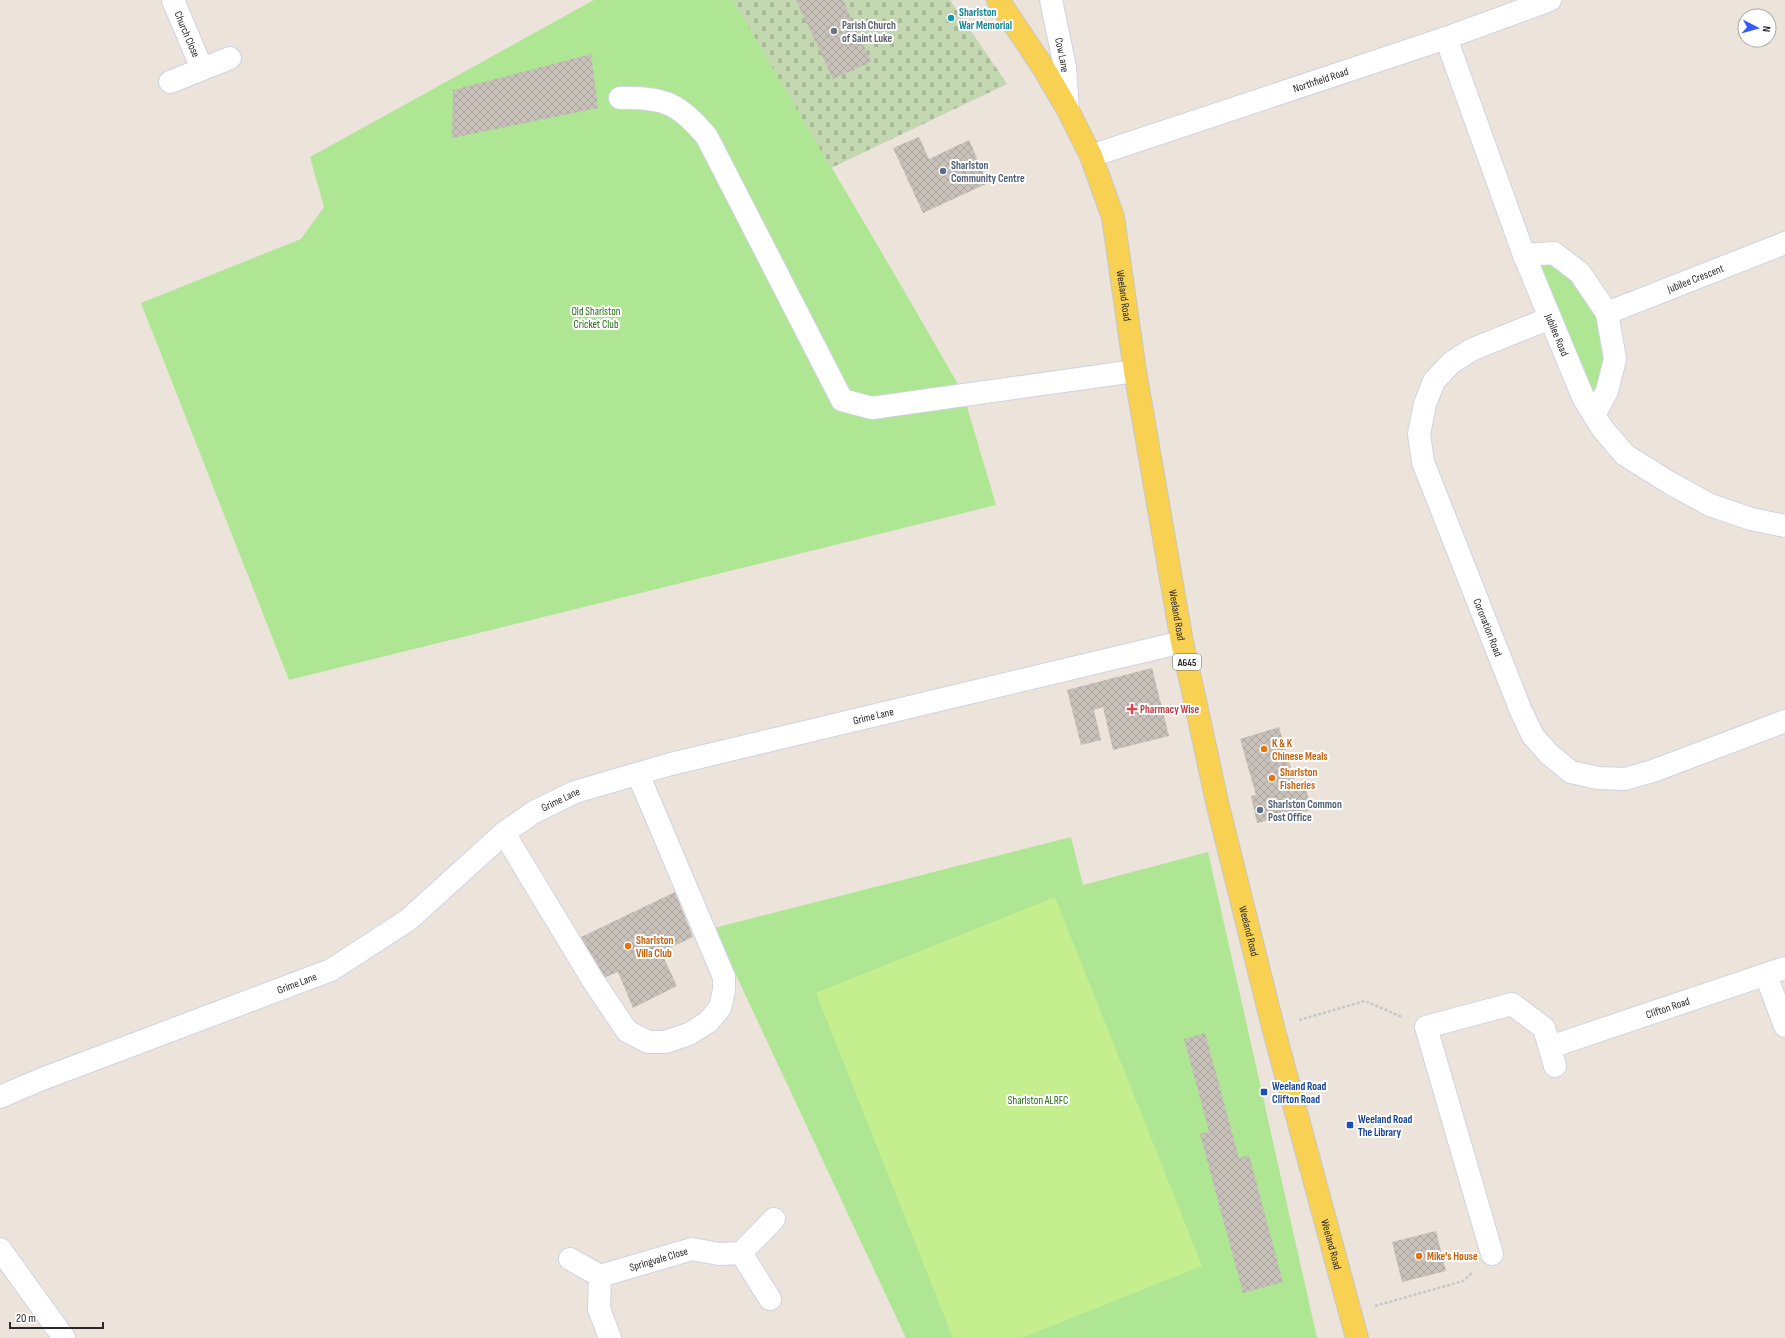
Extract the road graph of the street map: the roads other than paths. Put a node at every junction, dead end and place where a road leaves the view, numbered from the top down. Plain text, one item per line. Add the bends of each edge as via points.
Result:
1 (173, 0) edge
2 (998, 0) edge
3 (1051, 0) edge
4 (1550, 0) edge
5 (1446, 38) junction
6 (230, 58) dead end
7 (202, 69) junction
8 (170, 82) dead end
9 (620, 98) dead end
10 (1068, 110) junction
11 (1091, 156) junction
12 (1785, 243) edge
13 (1524, 255) junction
14 (1606, 313) junction
15 (1550, 318) junction
16 (1135, 371) junction
17 (1594, 415) junction
18 (1785, 526) edge
19 (1182, 642) junction
20 (1785, 721) edge
21 (638, 774) junction
22 (504, 833) junction
23 (1776, 971) edge
24 (1785, 1026) edge
25 (0, 1097) edge
26 (774, 1219) dead end
27 (0, 1249) edge
28 (741, 1253) junction
29 (1492, 1254) road end
30 (570, 1259) dead end
31 (600, 1276) junction
32 (770, 1299) dead end
33 (64, 1338) edge
34 (610, 1338) edge
35 (1356, 1338) edge

1 - 7 street, Church Close
2 - 10 main road, Weeland Road / A645
3 - 10 street, Cow Lane via 1065,67
4 - 5 street, Northfield Road
5 - 11 street, Northfield Road
5 - 13 street, Jubilee Road
6 - 7 street, Church Close
7 - 8 street, Church Close
9 - 16 street via 647,98 678,108 692,119 707,138 842,400 872,408
10 - 11 main road, Weeland Road / A645
11 - 16 main road, Weeland Road / A645 via 1113,217
12 - 14 street, Jubilee Crescent
13 - 14 street via 1554,253 1580,273
13 - 15 street, Jubilee Road
14 - 17 street via 1615,359 1607,391
15 - 17 street, Jubilee Road via 1583,397
15 - 20 street, Coronation Road via 1471,350 1451,363 1434,381 1425,404 1419,434 1423,462 1533,736 1550,755 1571,772 1598,778 1624,779 1653,772
16 - 19 main road, Weeland Road / A645
17 - 18 street, Jubilee Road via 1625,455 1670,483 1710,505 1751,519
19 - 21 street, Grime Lane
19 - 35 main road, Weeland Road / A645 via 1218,806 1273,1027
21 - 22 street, Grime Lane via 575,792 534,812
21 - 22 street via 724,977 720,1008 708,1022 689,1034 665,1042 648,1042 627,1031 594,982
22 - 25 street, Grime Lane via 408,920 331,970
23 - 24 street
23 - 29 street, Clifton Road via 1550,1047 1512,1004 1426,1027
26 - 28 street
27 - 33 street
28 - 31 street, Springvale Close via 719,1254 692,1249
28 - 32 street
30 - 31 street
31 - 34 street via 598,1309

